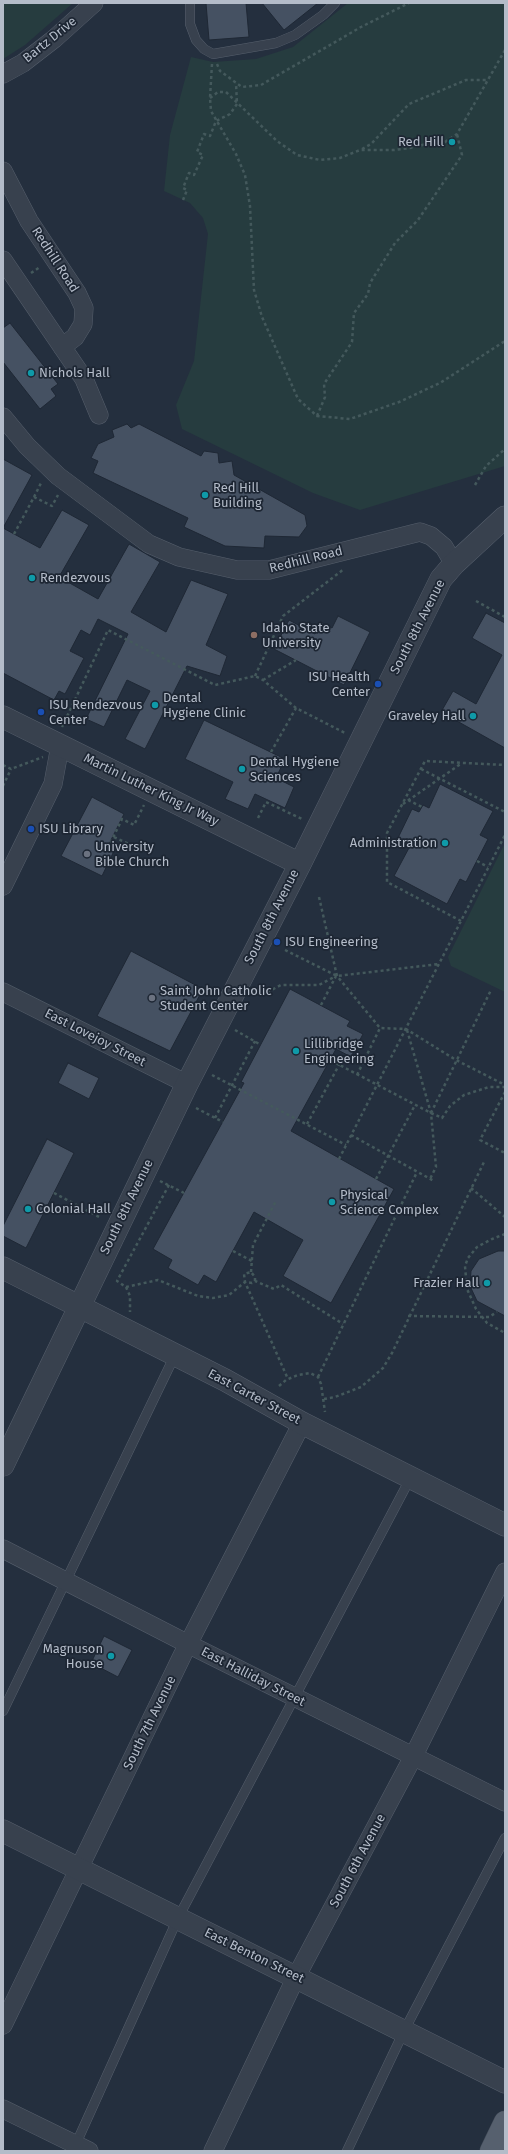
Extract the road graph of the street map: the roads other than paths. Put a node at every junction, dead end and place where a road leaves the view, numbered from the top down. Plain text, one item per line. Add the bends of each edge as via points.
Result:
1 (94, 3) edge
2 (190, 3) edge
3 (335, 3) edge
4 (3, 74) edge
5 (3, 171) edge
6 (3, 260) edge
7 (62, 347) junction
8 (99, 415) dead end
9 (3, 416) edge
10 (505, 517) edge
11 (454, 564) junction
12 (3, 717) edge
13 (55, 744) junction
14 (300, 864) junction
15 (3, 886) edge
16 (3, 992) edge
17 (187, 1084) junction
18 (3, 1268) edge
19 (79, 1307) junction
20 (175, 1355) junction
21 (302, 1423) junction
22 (3, 1465) edge
23 (411, 1477) junction
24 (505, 1525) edge
25 (3, 1549) edge
26 (505, 1572) edge
27 (66, 1580) junction
28 (188, 1644) junction
29 (295, 1698) junction
30 (3, 1711) edge
31 (413, 1757) junction
32 (505, 1802) edge
33 (3, 1831) edge
34 (505, 1838) edge
35 (80, 1869) junction
36 (178, 1918) junction
37 (296, 1977) junction
38 (3, 2025) edge
39 (404, 2030) junction
40 (505, 2082) edge
41 (3, 2109) edge
42 (505, 2122) edge
43 (79, 2149) edge
44 (213, 2151) edge
45 (347, 2151) edge
46 (491, 2151) edge

1 - 4 street, Bartz Drive via 23,63
2 - 3 lane via 190,24 196,40 212,54 276,43 295,35 323,16
5 - 7 street, Redhill Road via 29,221 77,293 84,308 83,324 76,337
6 - 7 street
7 - 8 street via 84,379
9 - 11 street, Redhill Road via 27,446 58,476 149,544 179,557 237,570 269,570 420,532 431,536 444,547
10 - 11 street, South 8th Avenue
11 - 14 street, South 8th Avenue via 441,579
12 - 13 street, Martin Luther King Jr Way
13 - 14 street, Martin Luther King Jr Way
13 - 15 street via 53,784
14 - 17 street, South 8th Avenue
16 - 17 street, East Lovejoy Street
17 - 19 street, South 8th Avenue
18 - 19 street, East Carter Street
19 - 20 street, East Carter Street
19 - 22 street, South 8th Avenue
20 - 21 street, East Carter Street
20 - 27 lane
21 - 23 street, East Carter Street
21 - 28 street, South 7th Avenue
23 - 24 street, East Carter Street
23 - 29 lane
25 - 27 street, East Halliday Street
26 - 31 street, South 6th Avenue
27 - 28 street, East Halliday Street
27 - 30 lane
28 - 29 street, East Halliday Street
28 - 35 street, South 7th Avenue
29 - 31 street, East Halliday Street
29 - 36 lane
31 - 32 street, East Halliday Street
31 - 37 street, South 6th Avenue
33 - 35 street, East Benton Street
34 - 39 lane
35 - 36 street, East Benton Street
35 - 38 street, South 7th Avenue
36 - 37 street, East Benton Street
36 - 43 lane
37 - 39 street, East Benton Street
37 - 44 street, South 6th Avenue
39 - 40 street, East Benton Street
39 - 45 lane
41 - 43 street
42 - 46 main road

